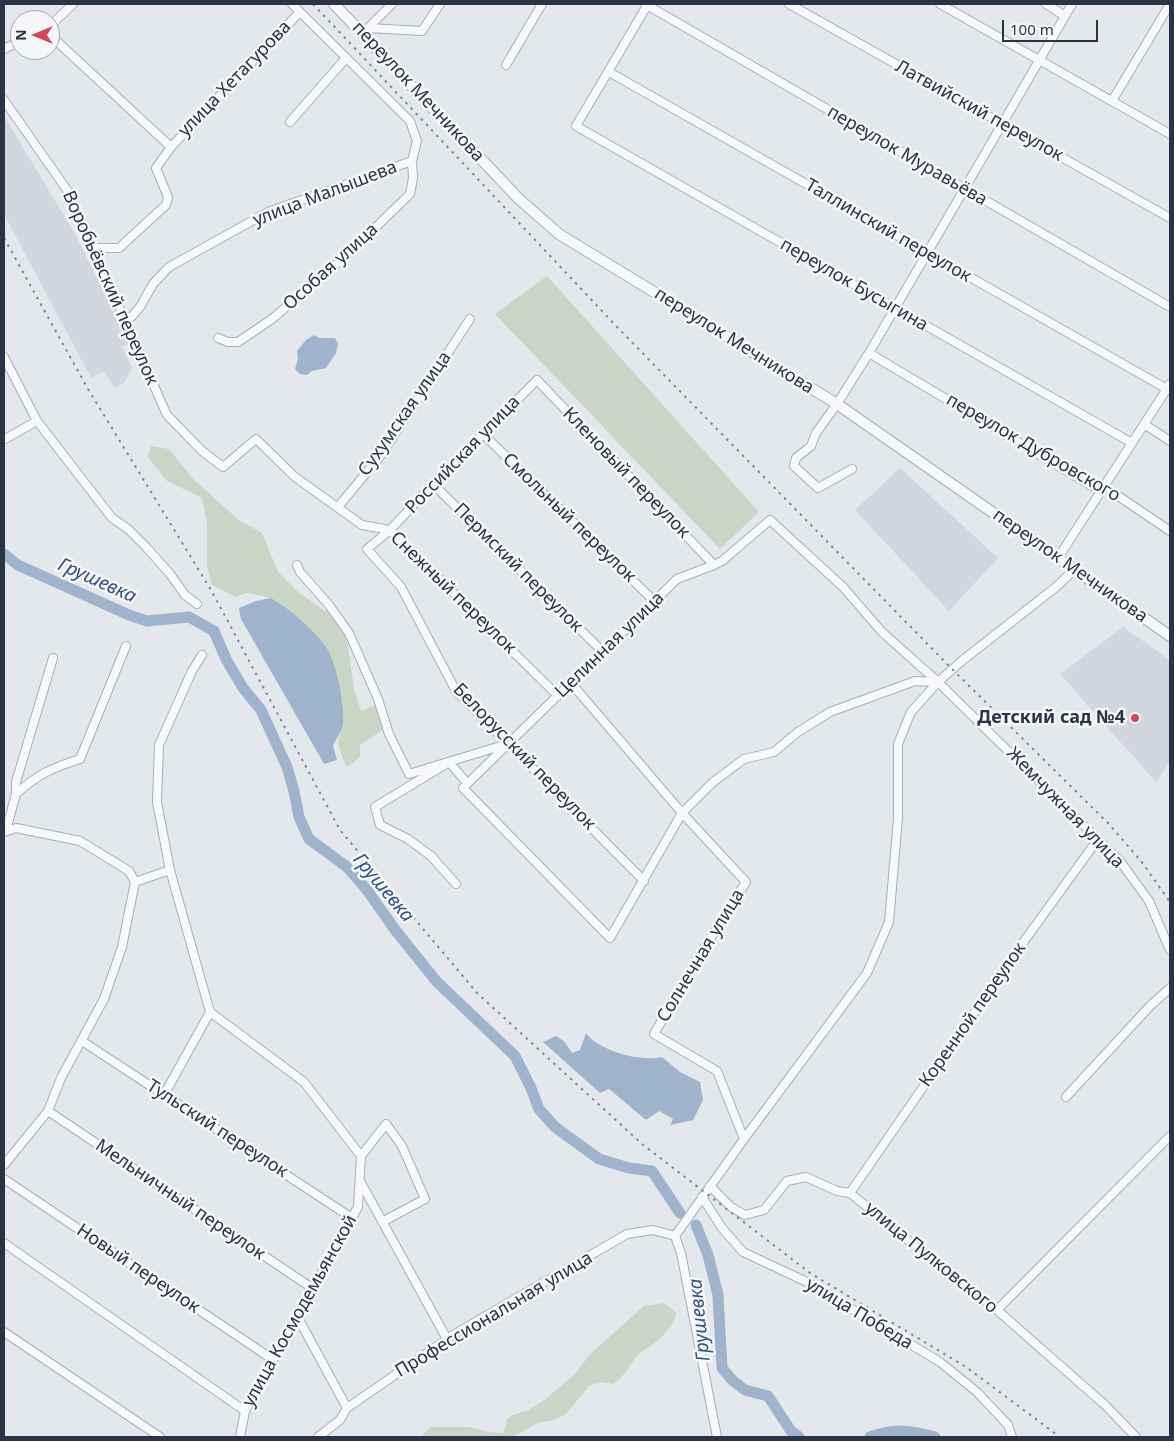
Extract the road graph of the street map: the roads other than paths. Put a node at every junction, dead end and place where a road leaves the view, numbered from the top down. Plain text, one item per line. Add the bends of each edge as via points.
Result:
1 (74, 4) edge
2 (292, 4) edge
3 (334, 4) edge
4 (392, 4) edge
5 (440, 4) edge
6 (542, 4) edge
7 (647, 4) edge
8 (789, 4) edge
9 (940, 4) edge
10 (1046, 4) edge
11 (1072, 4) edge
12 (1170, 4) edge
13 (300, 12) junction
14 (1065, 16) junction
15 (60, 17) edge
16 (365, 31) junction
17 (60, 44) edge
18 (346, 58) junction
19 (1040, 60) junction
20 (506, 65) dead end
21 (609, 72) junction
22 (4, 100) edge
23 (1112, 101) junction
24 (290, 122) dead end
25 (1002, 124) junction
26 (1170, 134) edge
27 (171, 147) junction
28 (412, 161) junction
29 (964, 189) junction
30 (1170, 218) edge
31 (93, 248) junction
32 (926, 252) junction
33 (1170, 306) edge
34 (895, 308) junction
35 (470, 319) dead end
36 (128, 322) junction
37 (218, 338) dead end
38 (869, 353) junction
39 (4, 357) edge
40 (537, 380) joint
41 (1169, 387) edge
42 (837, 404) junction
43 (37, 421) junction
44 (1144, 424) junction
45 (483, 434) junction
46 (4, 438) edge
47 (1170, 441) edge
48 (1132, 443) junction
49 (223, 467) joint
50 (852, 469) dead end
51 (433, 484) junction
52 (1105, 487) junction
53 (338, 507) junction
54 (390, 530) junction
55 (1170, 531) edge
56 (367, 549) joint
57 (1058, 558) junction
58 (297, 565) dead end
59 (714, 565) junction
60 (1074, 570) junction
61 (654, 601) junction
62 (197, 604) dead end
63 (1170, 636) edge
64 (126, 646) dead end
65 (603, 652) junction
66 (202, 655) dead end
67 (53, 658) dead end
68 (938, 682) junction
69 (571, 684) junction
70 (558, 696) junction
71 (509, 744) junction
72 (449, 762) junction
73 (465, 785) junction
74 (16, 794) junction
75 (682, 812) junction
76 (5, 831) edge
77 (1098, 839) junction
78 (170, 870) junction
79 (644, 881) junction
80 (135, 882) junction
81 (456, 884) dead end
82 (1170, 950) edge
83 (1170, 988) edge
84 (210, 1012) junction
85 (82, 1040) junction
86 (164, 1095) junction
87 (1066, 1096) dead end
88 (48, 1111) junction
89 (1170, 1136) edge
90 (744, 1138) junction
91 (361, 1156) junction
92 (4, 1165) edge
93 (4, 1179) edge
94 (359, 1181) junction
95 (710, 1186) junction
96 (850, 1192) junction
97 (702, 1197) junction
98 (352, 1218) junction
99 (382, 1222) junction
100 (676, 1236) junction
101 (4, 1243) edge
102 (312, 1288) junction
103 (997, 1310) junction
104 (297, 1316) junction
105 (4, 1332) edge
106 (447, 1339) junction
107 (272, 1359) junction
108 (346, 1408) junction
109 (245, 1411) junction
110 (160, 1437) edge
111 (240, 1437) edge
112 (318, 1437) edge
113 (717, 1437) edge
114 (1012, 1437) edge
115 (1136, 1437) edge

1 - 15 street
2 - 13 street
3 - 16 street, переулок Мечникова
4 - 16 street
5 - 16 street via 422,31
6 - 20 street
7 - 21 street
7 - 29 street, переулок Муравьёва
8 - 25 street, Латвийский переулок
9 - 19 street
10 - 14 street
11 - 14 street
12 - 23 street
13 - 18 street
13 - 27 street, улица Хетагурова
14 - 19 street
16 - 42 street, переулок Мечникова via 519,199 545,223
17 - 27 street
18 - 24 street
18 - 28 street via 410,121 417,141
19 - 23 street
19 - 25 street
21 - 32 street, Таллинский переулок
21 - 34 street, переулок Бусыгина via 576,126
22 - 31 street, Воробьёвский переулок via 67,190
23 - 26 street
25 - 29 street
25 - 30 street, Латвийский переулок
27 - 31 street, улица Хетагурова via 156,168 168,197 166,205 119,248
28 - 36 street, улица Малышева via 268,212 168,266
28 - 37 street, Особая улица via 410,194 348,254 272,319 238,342
29 - 32 street
29 - 33 street, переулок Муравьёва
31 - 36 street, Воробьёвский переулок
32 - 34 street
32 - 41 street, Таллинский переулок
34 - 38 street
34 - 48 street, переулок Бусыгина
35 - 53 street, Сухумская улица via 381,455
36 - 49 street, Воробьёвский переулок via 167,415 202,451
38 - 42 street
38 - 52 street, переулок Дубровского via 1092,486
39 - 43 street
40 - 45 street, Российская улица
40 - 59 street, Кленовый переулок
41 - 44 street
42 - 50 street via 816,433 811,446 796,458 794,466 818,488
42 - 57 street, переулок Мечникова
43 - 46 street
43 - 62 street via 112,518 147,548 184,595
44 - 47 street
44 - 48 street
45 - 51 street, Российская улица
45 - 61 street, Смольный переулок
48 - 52 street
49 - 53 street, Снежный переулок via 256,439 295,477
51 - 54 street, Российская улица
51 - 65 street, Пермский переулок
52 - 55 street, переулок Дубровского
52 - 57 street
53 - 54 street, Снежный переулок via 362,524
54 - 56 street, Российская улица
54 - 70 street, Снежный переулок
56 - 71 street, Белорусский переулок via 401,588 456,691
57 - 60 street, переулок Мечникова
58 - 72 street via 349,633 378,699 389,734 409,774
59 - 61 street, Целинная улица via 677,579
59 - 68 street, Целинная улица via 770,520 843,587 882,632
60 - 63 street, переулок Мечникова
60 - 68 street
61 - 65 street, Целинная улица
64 - 74 street via 80,759 53,768
65 - 69 street, Целинная улица
66 - 78 street via 159,745 157,802
67 - 74 street via 16,782
68 - 75 street via 915,681 830,712 774,752 744,760 713,782
68 - 77 street, Жемчужная улица
68 - 90 street via 910,712 898,744 898,818 889,922 867,973
69 - 70 street, Целинная улица
69 - 75 street
70 - 71 street, Целинная улица
71 - 72 street
71 - 73 street, Целинная улица
71 - 79 street, Белорусский переулок
72 - 73 street
72 - 81 street via 375,808 380,825 408,839 431,856
73 - 79 street via 610,938
74 - 76 street
75 - 79 street
75 - 90 street, Солнечная улица via 746,882 654,1034 717,1071
76 - 80 street via 16,828 80,841 129,871
77 - 82 street, Жемчужная улица via 1120,861 1149,901
77 - 96 street, Коренной переулок
78 - 80 street
78 - 84 street
80 - 85 street via 122,947 104,999
83 - 87 street
84 - 86 street
84 - 91 street via 304,1082
85 - 86 street, Тульский переулок
85 - 88 street via 61,1078
86 - 98 street, Тульский переулок
88 - 92 street
88 - 102 street, Мельничный переулок
89 - 103 street
90 - 95 street
91 - 94 street, улица Космодемьянской
91 - 99 street, улица Космодемьянской via 386,1124 402,1146 424,1199
93 - 107 street, Новый переулок
94 - 98 street, улица Космодемьянской via 358,1207
94 - 99 street
95 - 96 street, улица Пулковского via 731,1207 745,1215 764,1210 787,1181 806,1177 837,1191
95 - 97 street
96 - 103 street, улица Пулковского
97 - 100 street
97 - 114 street, улица Победа via 743,1252 808,1282 940,1362 977,1392 1008,1425
98 - 102 street, улица Космодемьянской
99 - 106 street
100 - 106 street, Профессиональная улица via 653,1230 627,1234
100 - 113 street
101 - 109 street
102 - 104 street, улица Космодемьянской
103 - 115 street, улица Пулковского
104 - 107 street, улица Космодемьянской
104 - 108 street
105 - 110 street
106 - 108 street, Профессиональная улица
107 - 109 street, улица Космодемьянской
108 - 112 street, Профессиональная улица via 340,1420
109 - 111 street, улица Космодемьянской

